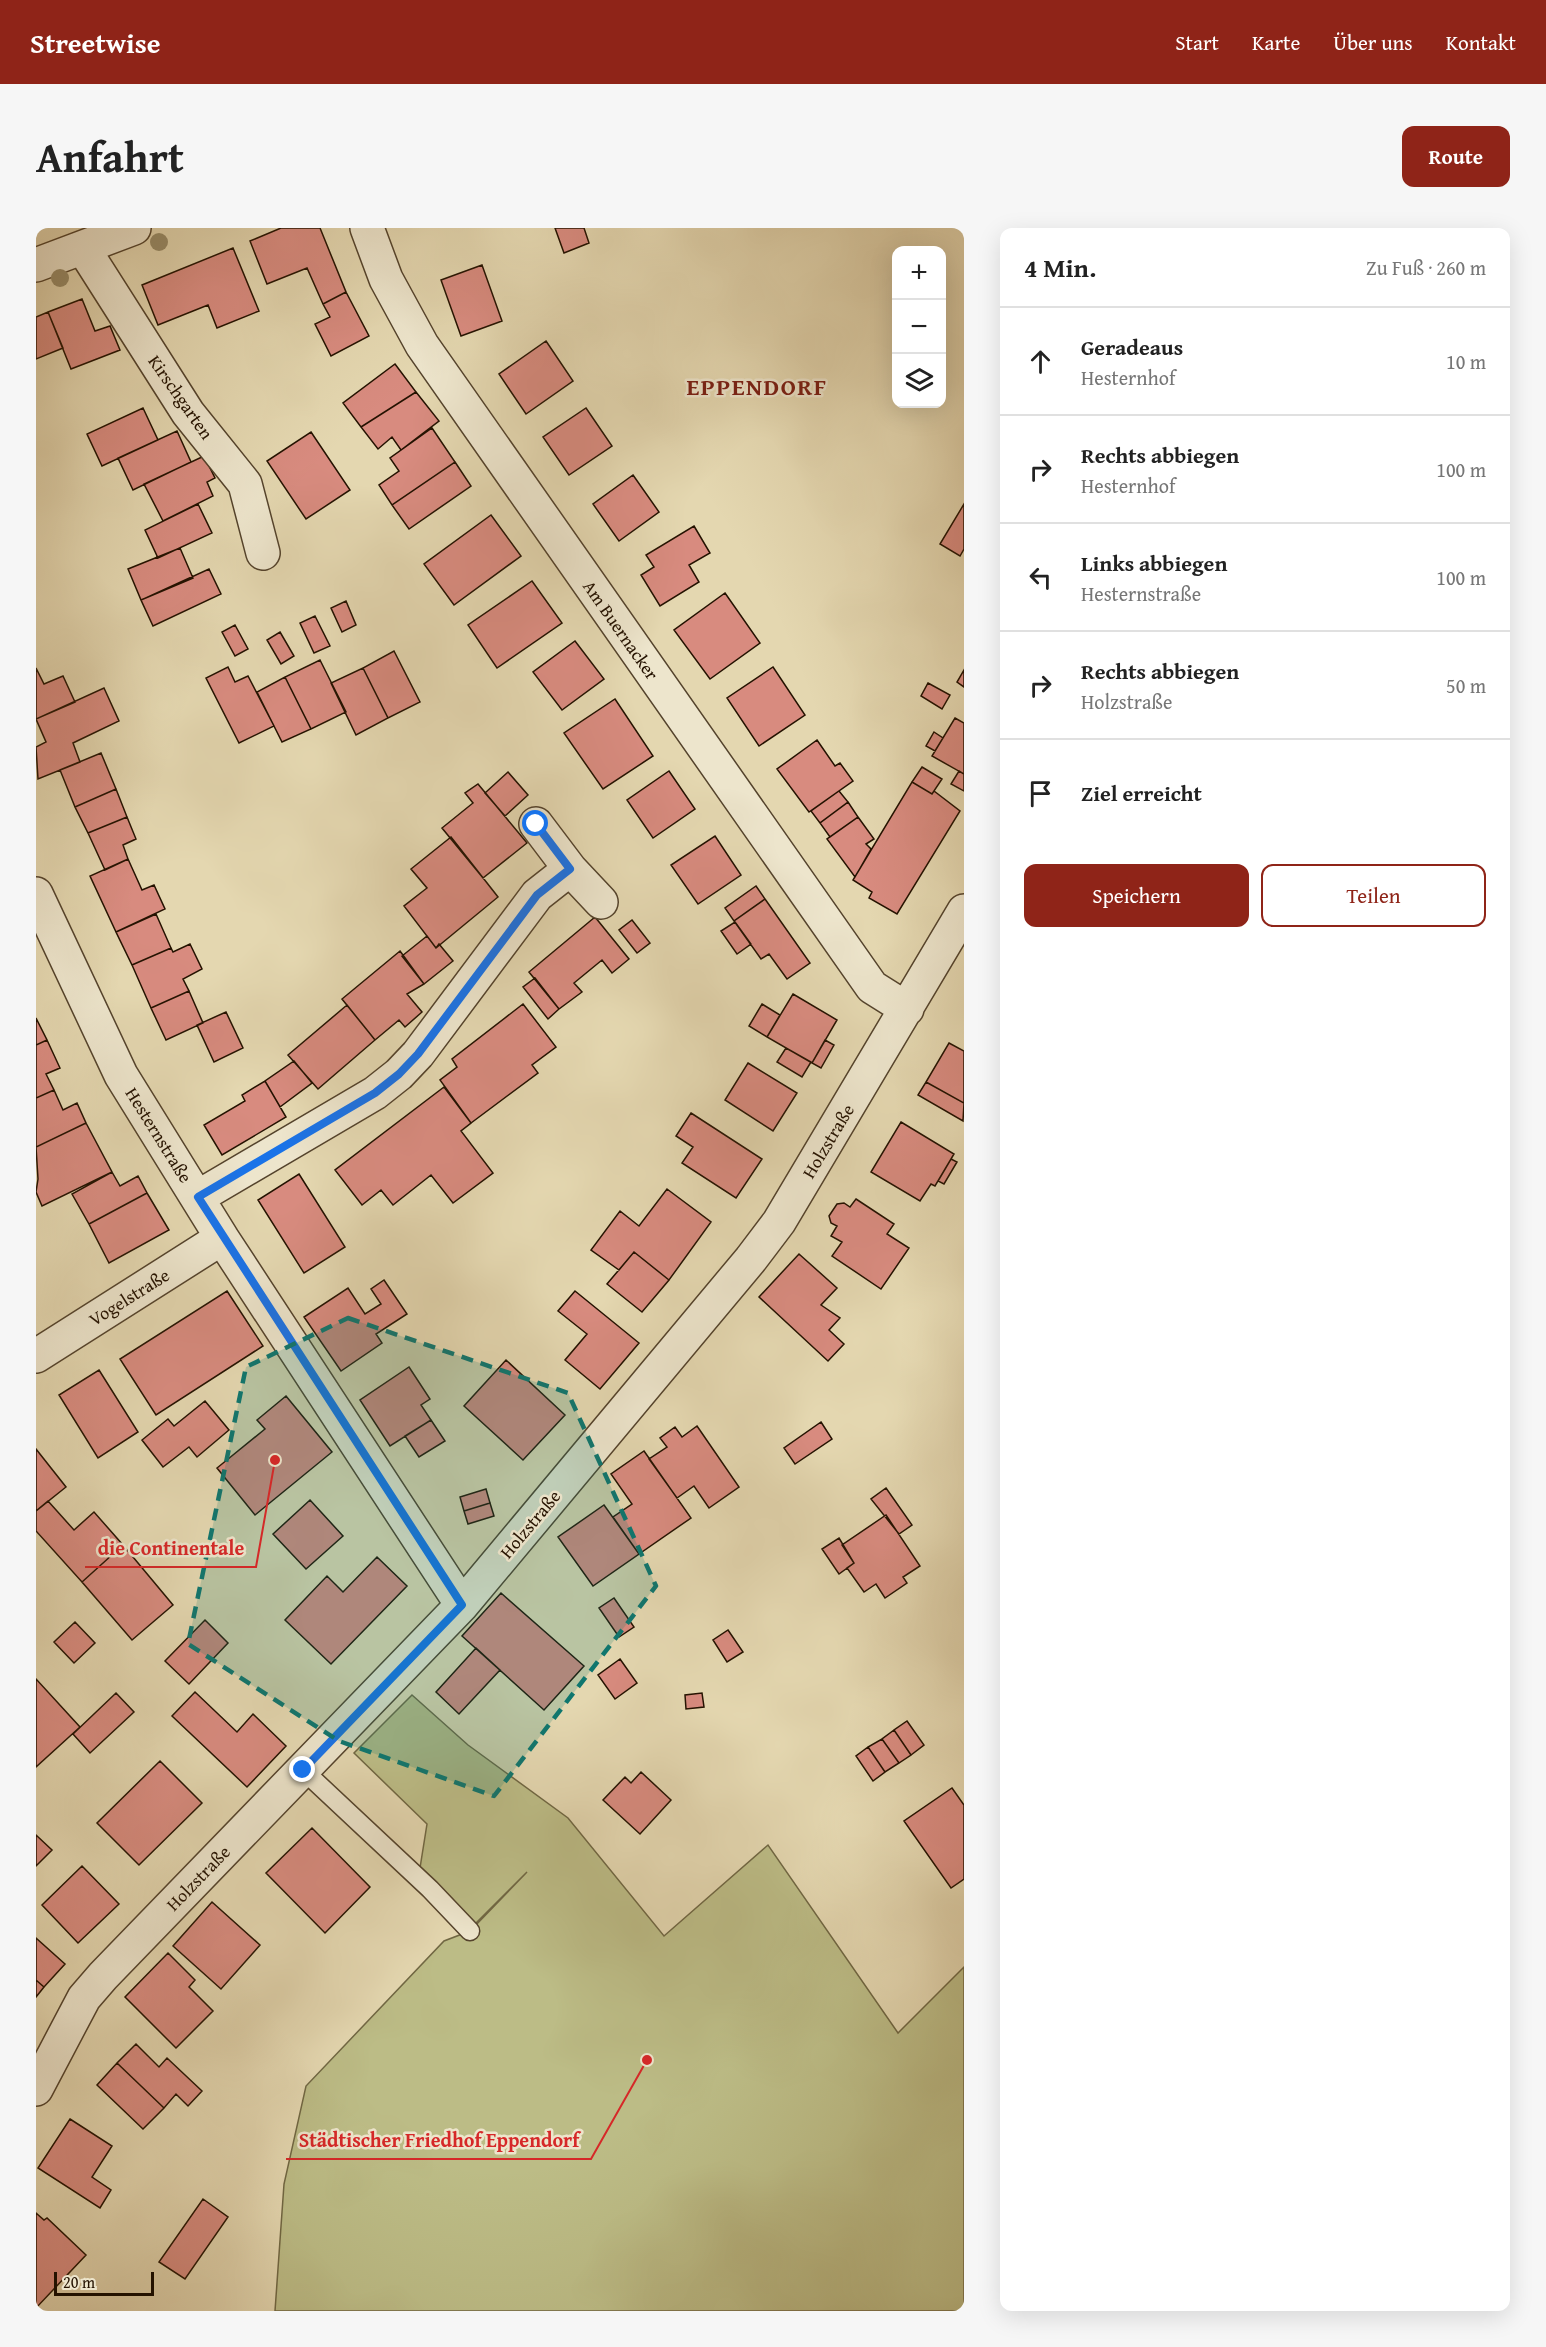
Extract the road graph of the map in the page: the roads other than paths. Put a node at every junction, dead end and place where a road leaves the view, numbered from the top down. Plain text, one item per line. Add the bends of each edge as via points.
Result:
1 (134, 228) edge
2 (367, 228) edge
3 (83, 248) junction
4 (36, 265) edge
5 (263, 553) dead end
6 (536, 824) dead end
7 (570, 869) junction
8 (36, 894) edge
9 (601, 903) dead end
10 (964, 910) edge
11 (907, 1009) junction
12 (198, 1197) junction
13 (222, 1238) junction
14 (36, 1356) edge
15 (462, 1605) junction
16 (303, 1770) junction
17 (470, 1931) dead end
18 (36, 2088) edge

1 - 3 street
2 - 11 street, Am Buernacker via 386,279 422,345 872,987
3 - 4 street
3 - 5 street, Kirschgarten via 188,413 244,483
6 - 7 street
7 - 9 street
7 - 12 street via 537,895 399,1074 375,1093
8 - 12 street, Hesternstraße via 121,1075
10 - 11 street, Holzstraße
11 - 15 street, Holzstraße via 779,1222
12 - 13 street, Hesternstraße
13 - 14 street, Vogelstraße
13 - 15 street, Hesternstraße
15 - 16 street, Holzstraße
16 - 17 lane
16 - 18 street, Holzstraße via 84,1998

